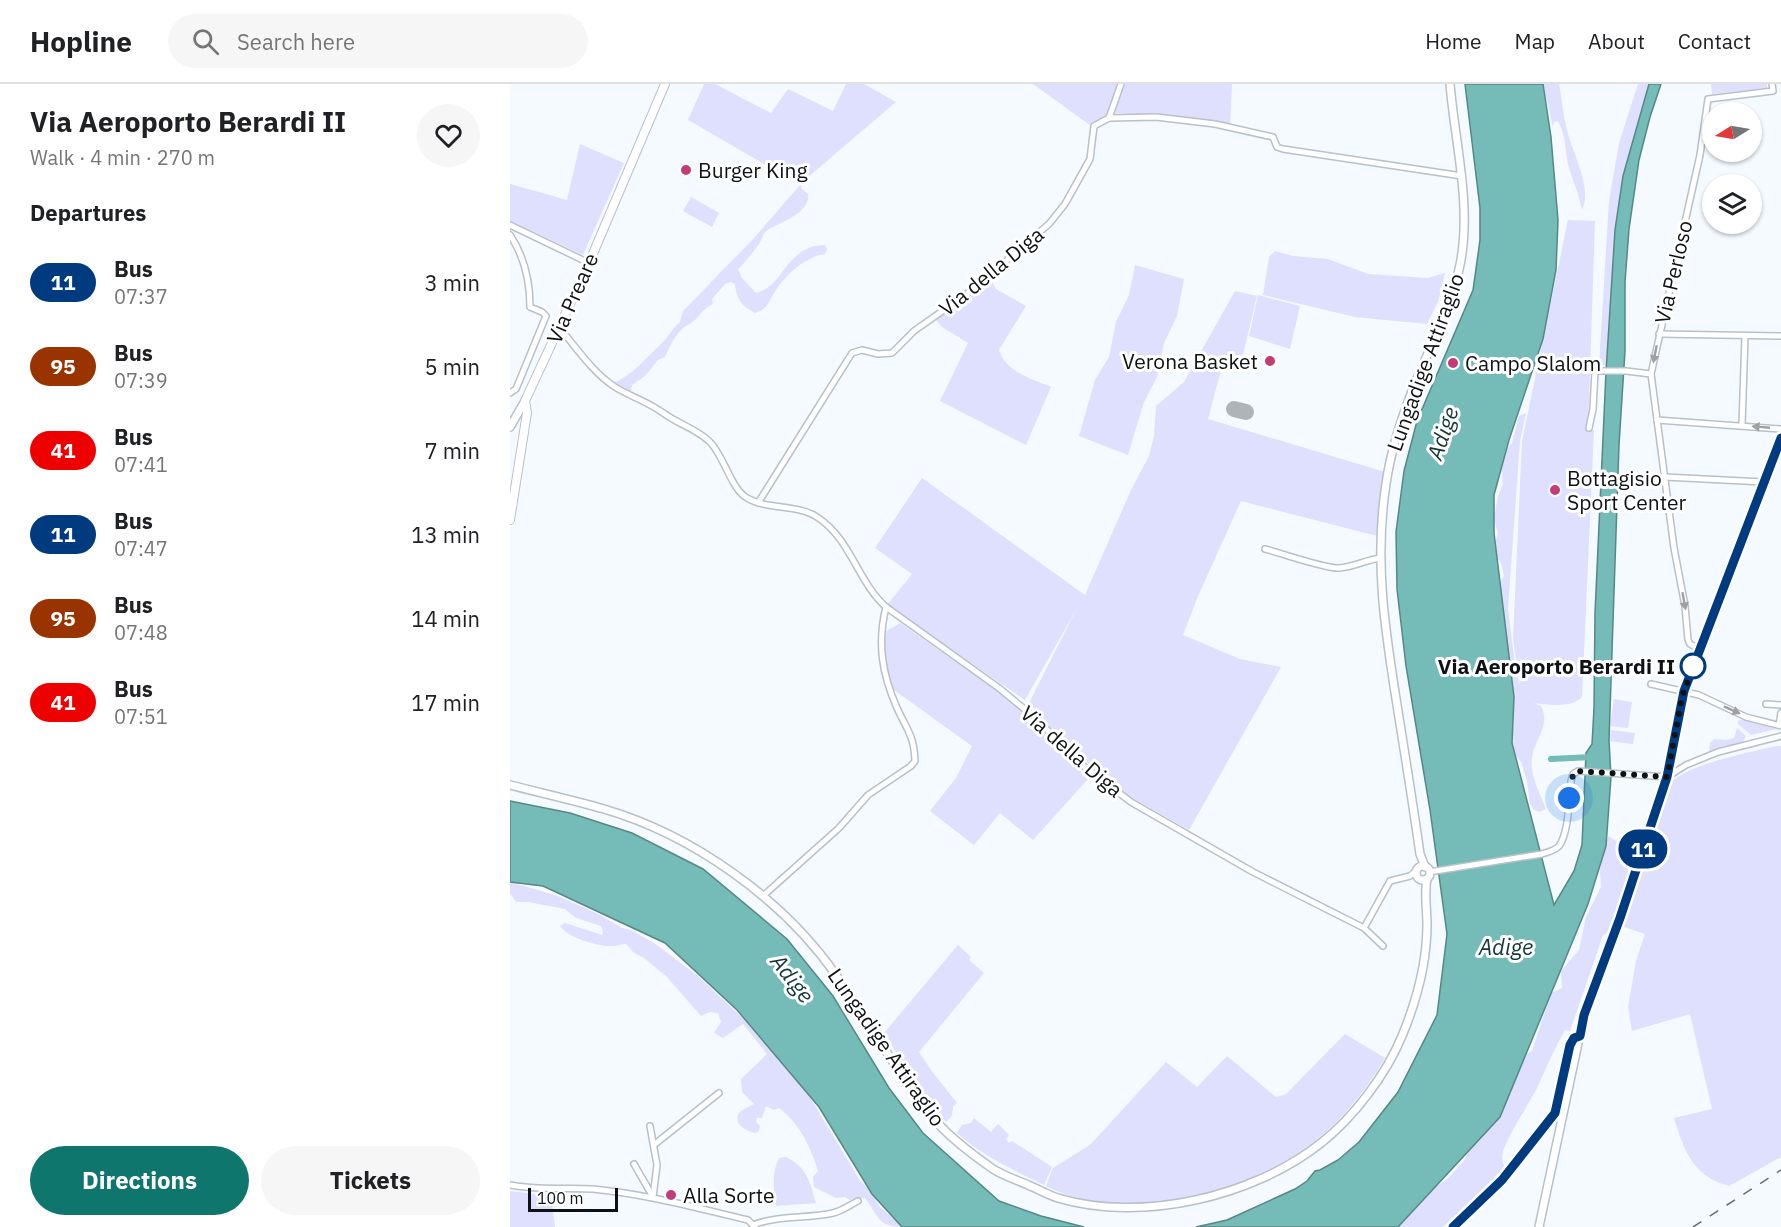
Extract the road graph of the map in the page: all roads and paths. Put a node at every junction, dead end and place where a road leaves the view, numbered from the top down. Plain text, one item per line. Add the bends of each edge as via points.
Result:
1 (665, 84) edge
2 (1121, 84) edge
3 (1450, 84) edge
4 (1772, 84) edge
5 (1109, 118) junction
6 (1462, 176) junction
7 (510, 225) edge
8 (510, 235) edge
9 (588, 263) junction
10 (559, 327) junction
11 (1659, 334) junction
12 (1745, 336) junction
13 (1781, 336) edge
14 (1651, 374) junction
15 (510, 393) edge
16 (525, 401) junction
17 (1657, 420) junction
18 (1742, 425) junction
19 (510, 427) edge
20 (1589, 428) dead end
21 (1781, 429) edge
22 (1781, 437) edge
23 (1665, 477) junction
24 (1763, 482) junction
25 (758, 503) junction
26 (510, 520) edge
27 (1265, 549) dead end
28 (1380, 558) junction
29 (886, 607) junction
30 (1699, 649) junction
31 (1651, 684) dead end
32 (1684, 691) junction
33 (1766, 704) dead end
34 (1781, 705) edge
35 (1781, 713) edge
36 (1780, 725) edge
37 (1781, 736) edge
38 (1667, 777) junction
39 (510, 785) edge
40 (1422, 874) junction
41 (763, 896) junction
42 (1364, 928) junction
43 (1383, 946) dead end
44 (1580, 1036) junction
45 (719, 1093) dead end
46 (651, 1126) dead end
47 (655, 1144) junction
48 (634, 1164) dead end
49 (510, 1185) edge
50 (653, 1197) junction
51 (858, 1201) dead end
52 (754, 1226) edge
53 (1453, 1227) edge
54 (1539, 1227) edge

1 - 9 main road, Via Preare
2 - 5 street, Via della Diga
3 - 6 street, Lungadige Attiraglio
4 - 11 street, Via Perloso via 1773,91 1708,99 1700,155
5 - 6 street via 1156,117 1215,124 1273,137 1277,147 1283,149
5 - 25 street, Via della Diga via 1094,126 1090,159 1049,224 972,290 914,331 892,353 852,353
6 - 28 street, Lungadige Attiraglio via 1460,263 1453,294 1416,381 1391,455
7 - 9 street
8 - 15 street via 527,274 530,307 546,316 516,389
9 - 10 main road, Via Preare
10 - 16 main road, Via Preare
10 - 25 street, Via della Diga via 600,376 710,442 736,488
11 - 12 street
11 -> 14 street, Via Perloso
12 - 13 street
12 - 18 street
14 - 17 street, Via Perloso
14 - 20 street via 1598,370
16 - 19 street
16 - 26 main road, Via Preare via 527,413
17 - 18 street
17 - 23 street, Via Perloso
21 -> 18 street
22 - 24 street
23 - 24 street
23 -> 30 street, Via Perloso via 1688,640
24 - 30 street
25 - 29 street, Via della Diga via 816,516 834,531 865,583
27 - 28 street via 1336,569
28 - 40 street, Lungadige Attiraglio via 1384,626
29 - 41 street via 882,664 897,708 912,735 915,761 868,795 839,828
29 - 42 street, Via della Diga via 999,688 1086,768 1131,802 1253,872
30 - 32 street
31 - 32 street
32 -> 36 street via 1746,717
32 - 38 street
33 - 34 street
35 - 36 street
37 - 38 street via 1718,752
38 - 40 street via 1578,771 1573,774 1564,835 1551,852
38 - 44 street
39 - 41 street, Lungadige Attiraglio via 606,810 679,839
40 - 41 street, Lungadige Attiraglio via 1427,924 1420,986 1401,1040 1352,1114 1320,1144 1244,1186 1167,1205 1134,1208 1056,1197 996,1171 965,1147 936,1121 817,950
40 - 42 street via 1390,881
42 - 43 street, Via della Diga
44 - 53 street via 1570,1045 1555,1113 1502,1180
44 - 54 street
45 - 47 street
46 - 47 street
47 - 50 street
48 - 50 street
49 - 50 street
50 - 52 street via 748,1220
51 - 52 street via 833,1213 762,1221

